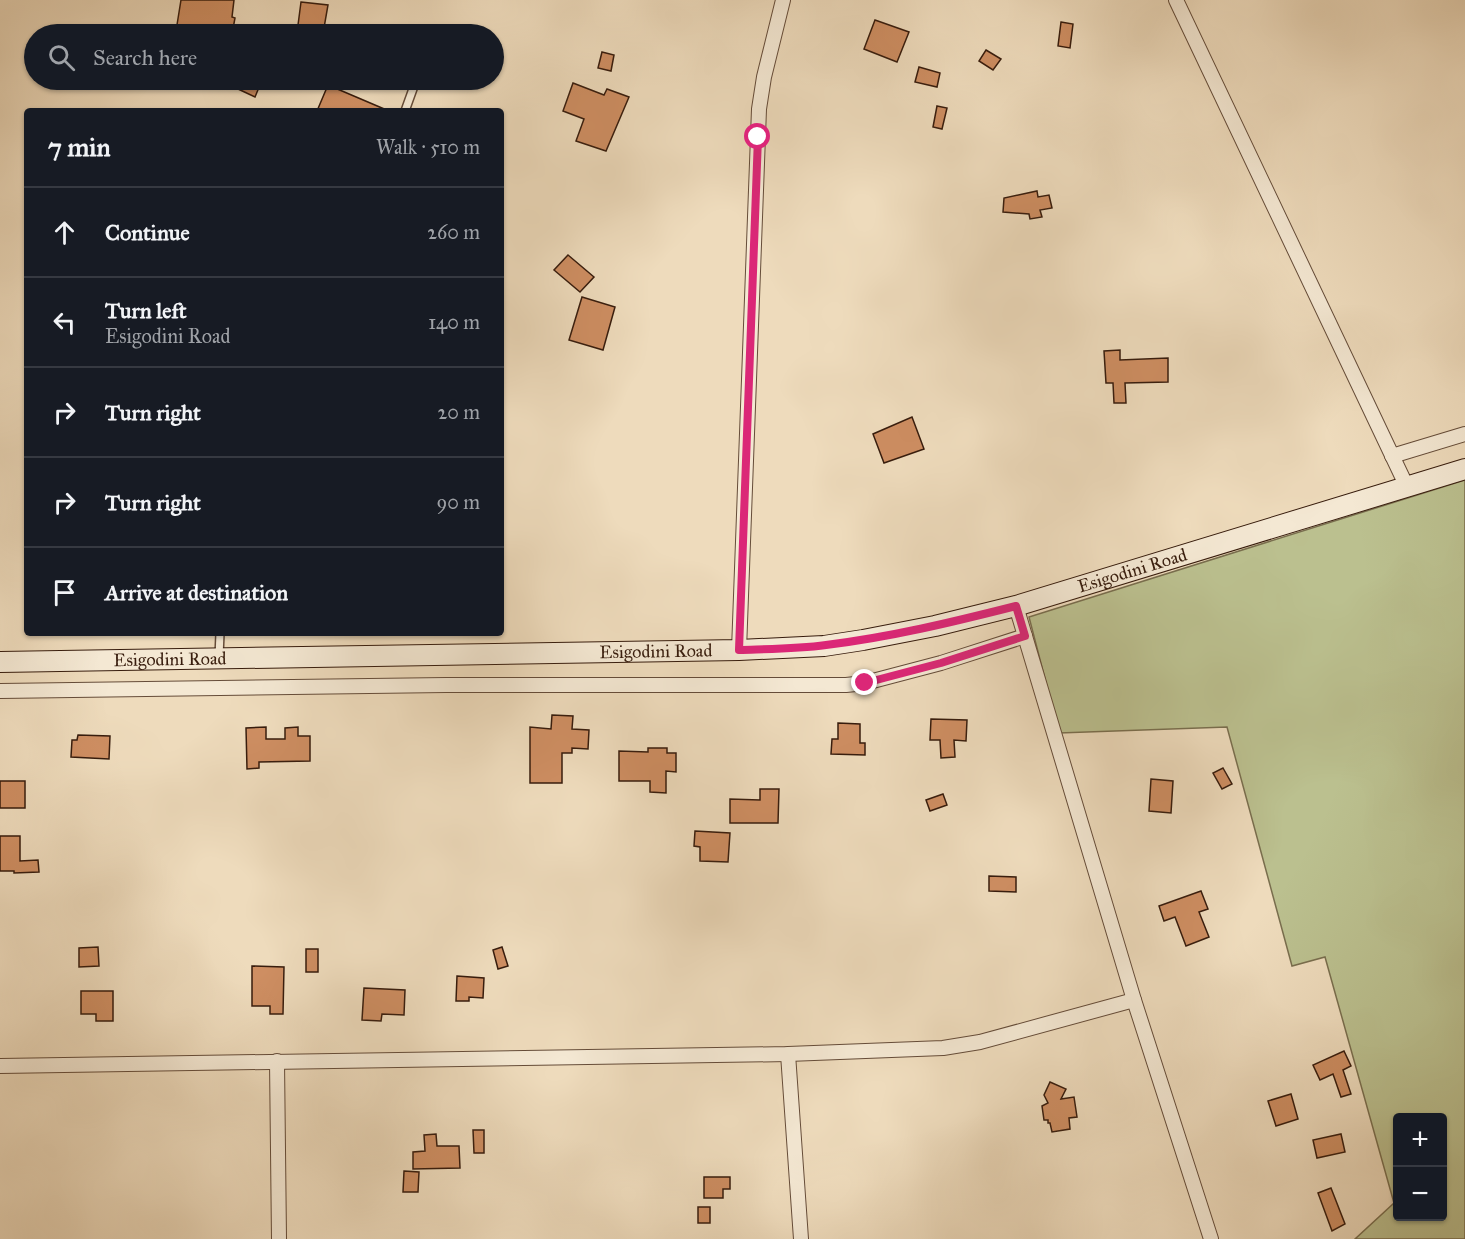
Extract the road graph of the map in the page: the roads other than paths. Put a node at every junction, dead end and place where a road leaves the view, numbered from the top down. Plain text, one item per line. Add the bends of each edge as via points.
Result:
1 (783, 0) edge
2 (1176, 0) edge
3 (413, 90) edge
4 (406, 108) edge
5 (1465, 434) edge
6 (1392, 456) junction
7 (1465, 469) edge
8 (1407, 487) junction
9 (1016, 606) junction
10 (220, 636) edge
11 (1025, 636) junction
12 (739, 650) junction
13 (0, 654) edge
14 (219, 658) junction
15 (0, 662) edge
16 (0, 692) edge
17 (1134, 1000) junction
18 (788, 1054) junction
19 (277, 1061) junction
20 (0, 1066) edge
21 (279, 1239) edge
22 (801, 1239) edge
23 (1211, 1239) edge

1 - 12 street via 759,109
2 - 6 street
3 - 4 lane
5 - 6 street
6 - 8 street
7 - 8 main road, Esigodini Road
8 - 9 main road, Esigodini Road
9 - 11 street
9 - 12 main road, Esigodini Road via 863,640
10 - 14 lane
11 - 16 street via 908,672 846,685 447,685
11 - 17 street
12 - 14 main road, Esigodini Road
13 - 15 lane
14 - 15 main road, Esigodini Road
17 - 18 street via 960,1046
17 - 23 street
18 - 19 street
18 - 22 street
19 - 20 street
19 - 21 street

